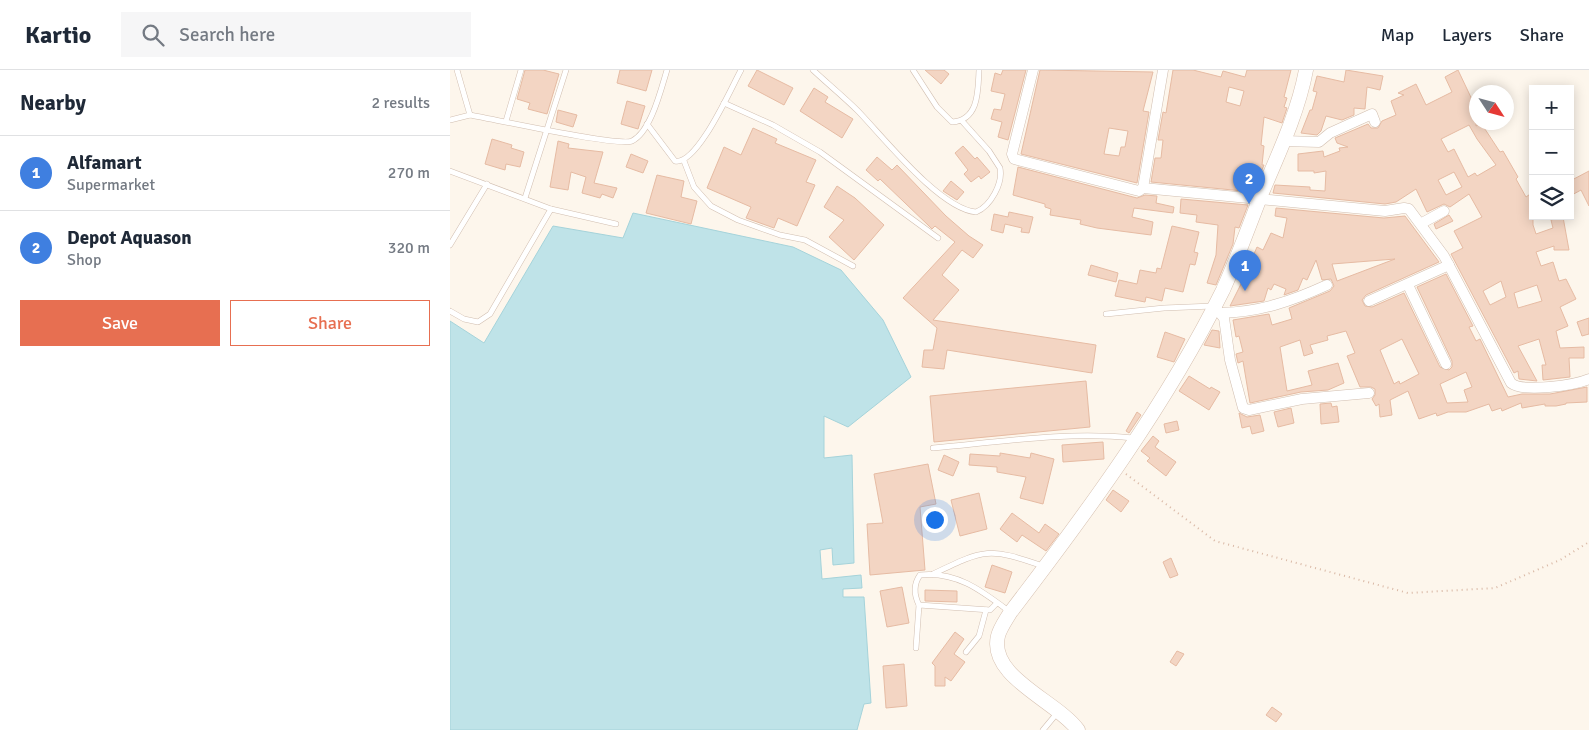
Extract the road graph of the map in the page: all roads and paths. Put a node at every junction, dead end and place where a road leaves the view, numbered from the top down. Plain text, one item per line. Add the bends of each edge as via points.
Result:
1 (457, 70) edge
2 (521, 70) edge
3 (566, 70) edge
4 (667, 70) edge
5 (741, 70) edge
6 (813, 70) edge
7 (913, 70) edge
8 (979, 70) edge
9 (1033, 70) edge
10 (1163, 70) edge
11 (1306, 70) edge
12 (724, 103) junction
13 (470, 115) junction
14 (450, 120) edge
15 (506, 121) junction
16 (962, 121) junction
17 (1375, 122) dead end
18 (647, 124) junction
19 (548, 129) junction
20 (1283, 141) junction
21 (684, 161) junction
22 (450, 171) edge
23 (487, 184) junction
24 (1143, 188) junction
25 (525, 198) junction
26 (1260, 198) junction
27 (551, 209) junction
28 (1444, 211) dead end
29 (1422, 223) junction
30 (616, 224) dead end
31 (938, 238) dead end
32 (450, 246) edge
33 (1449, 265) junction
34 (853, 266) dead end
35 (1327, 284) dead end
36 (1408, 285) junction
37 (1369, 301) dead end
38 (450, 310) edge
39 (1217, 310) junction
40 (1106, 314) dead end
41 (1446, 364) dead end
42 (1589, 379) edge
43 (1369, 393) dead end
44 (1136, 438) junction
45 (933, 448) dead end
46 (1116, 467) junction
47 (1589, 542) edge
48 (1044, 567) junction
49 (933, 574) junction
50 (997, 603) junction
51 (919, 605) junction
52 (986, 610) junction
53 (1010, 613) junction
54 (916, 648) dead end
55 (966, 652) dead end
56 (1060, 710) junction
57 (1043, 730) edge
58 (1078, 730) edge

1 - 13 lane
2 - 15 lane
3 - 19 lane
4 - 18 lane
5 - 12 lane
6 - 16 lane via 949,202 976,212 990,199 1001,174 988,150
7 - 16 lane via 937,107 952,122
8 - 16 lane via 976,104
9 - 24 street via 1012,156 1032,165 1132,190
10 - 24 street
11 - 20 street
12 - 21 lane via 692,155
12 - 31 lane via 774,124 820,152
13 - 14 lane
13 - 15 lane
15 - 19 lane
17 - 20 street via 1372,114 1330,133 1319,142
18 - 19 lane via 632,141 622,143
18 - 21 lane via 675,161
19 - 25 lane
20 - 26 street
21 - 34 lane via 694,186 711,206 738,220 805,240
22 - 23 lane
23 - 25 lane
23 - 32 lane
24 - 26 street
25 - 27 lane
26 - 29 street via 1385,211 1404,208 1413,212
26 - 39 street
27 - 30 lane
27 - 38 lane via 490,314 478,322 464,319
28 - 29 street
29 - 33 street
33 - 36 street
33 - 42 street via 1514,386 1572,385
35 - 39 street via 1290,302 1265,309
36 - 37 street
36 - 41 street
39 - 40 lane via 1164,308
39 - 43 street via 1224,318 1237,392 1243,408 1249,410 1302,399
39 - 44 street
44 - 45 lane via 1057,436
44 - 46 street
46 - 47 path via 1215,541 1408,593 1495,588 1560,560
46 - 48 street
48 - 49 lane via 1006,553 986,553 972,555
48 - 53 street
49 - 50 lane via 969,583
49 - 51 lane via 920,575 916,582
50 - 52 lane
50 - 53 lane
51 - 52 lane
51 - 54 lane
52 - 55 lane via 979,636
53 - 56 street via 998,635 996,650 1000,661
56 - 57 lane
56 - 58 street

